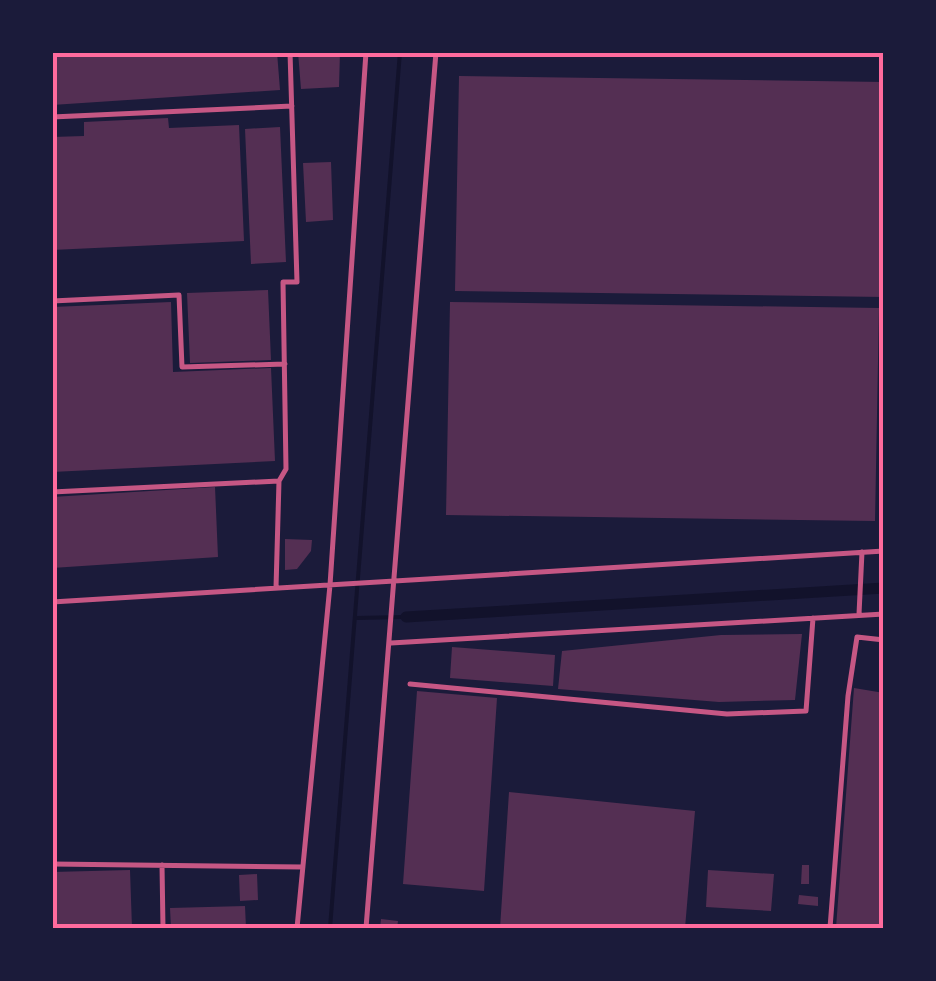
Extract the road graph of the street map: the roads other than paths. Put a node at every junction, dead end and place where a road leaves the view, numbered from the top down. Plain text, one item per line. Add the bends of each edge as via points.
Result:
1 (290, 52) edge
2 (366, 52) edge
3 (436, 52) edge
4 (292, 106) junction
5 (52, 117) edge
6 (52, 301) edge
7 (285, 364) junction
8 (279, 481) junction
9 (52, 492) edge
10 (884, 551) edge
11 (862, 552) junction
12 (393, 583) junction
13 (330, 585) junction
14 (276, 588) junction
15 (52, 602) edge
16 (884, 614) edge
17 (859, 615) junction
18 (813, 618) junction
19 (884, 640) edge
20 (391, 643) junction
21 (410, 684) dead end
22 (52, 864) edge
23 (162, 865) junction
24 (303, 868) junction
25 (163, 928) edge
26 (297, 928) edge
27 (366, 928) edge
28 (830, 928) edge

1 - 4 street
2 - 13 street
3 - 12 street
4 - 5 street
4 - 7 street via 297,282 283,282
6 - 7 street via 178,295 182,367
7 - 8 street via 286,468
8 - 9 street
8 - 14 street
10 - 11 street
11 - 12 street
11 - 17 street
12 - 13 street
12 - 20 street
13 - 14 street
13 - 24 street
14 - 15 street
16 - 17 street
17 - 18 street
18 - 20 street
18 - 21 street via 806,711 727,714
19 - 28 street via 858,637
20 - 27 street
22 - 23 street
23 - 24 street
23 - 25 street
24 - 26 street

